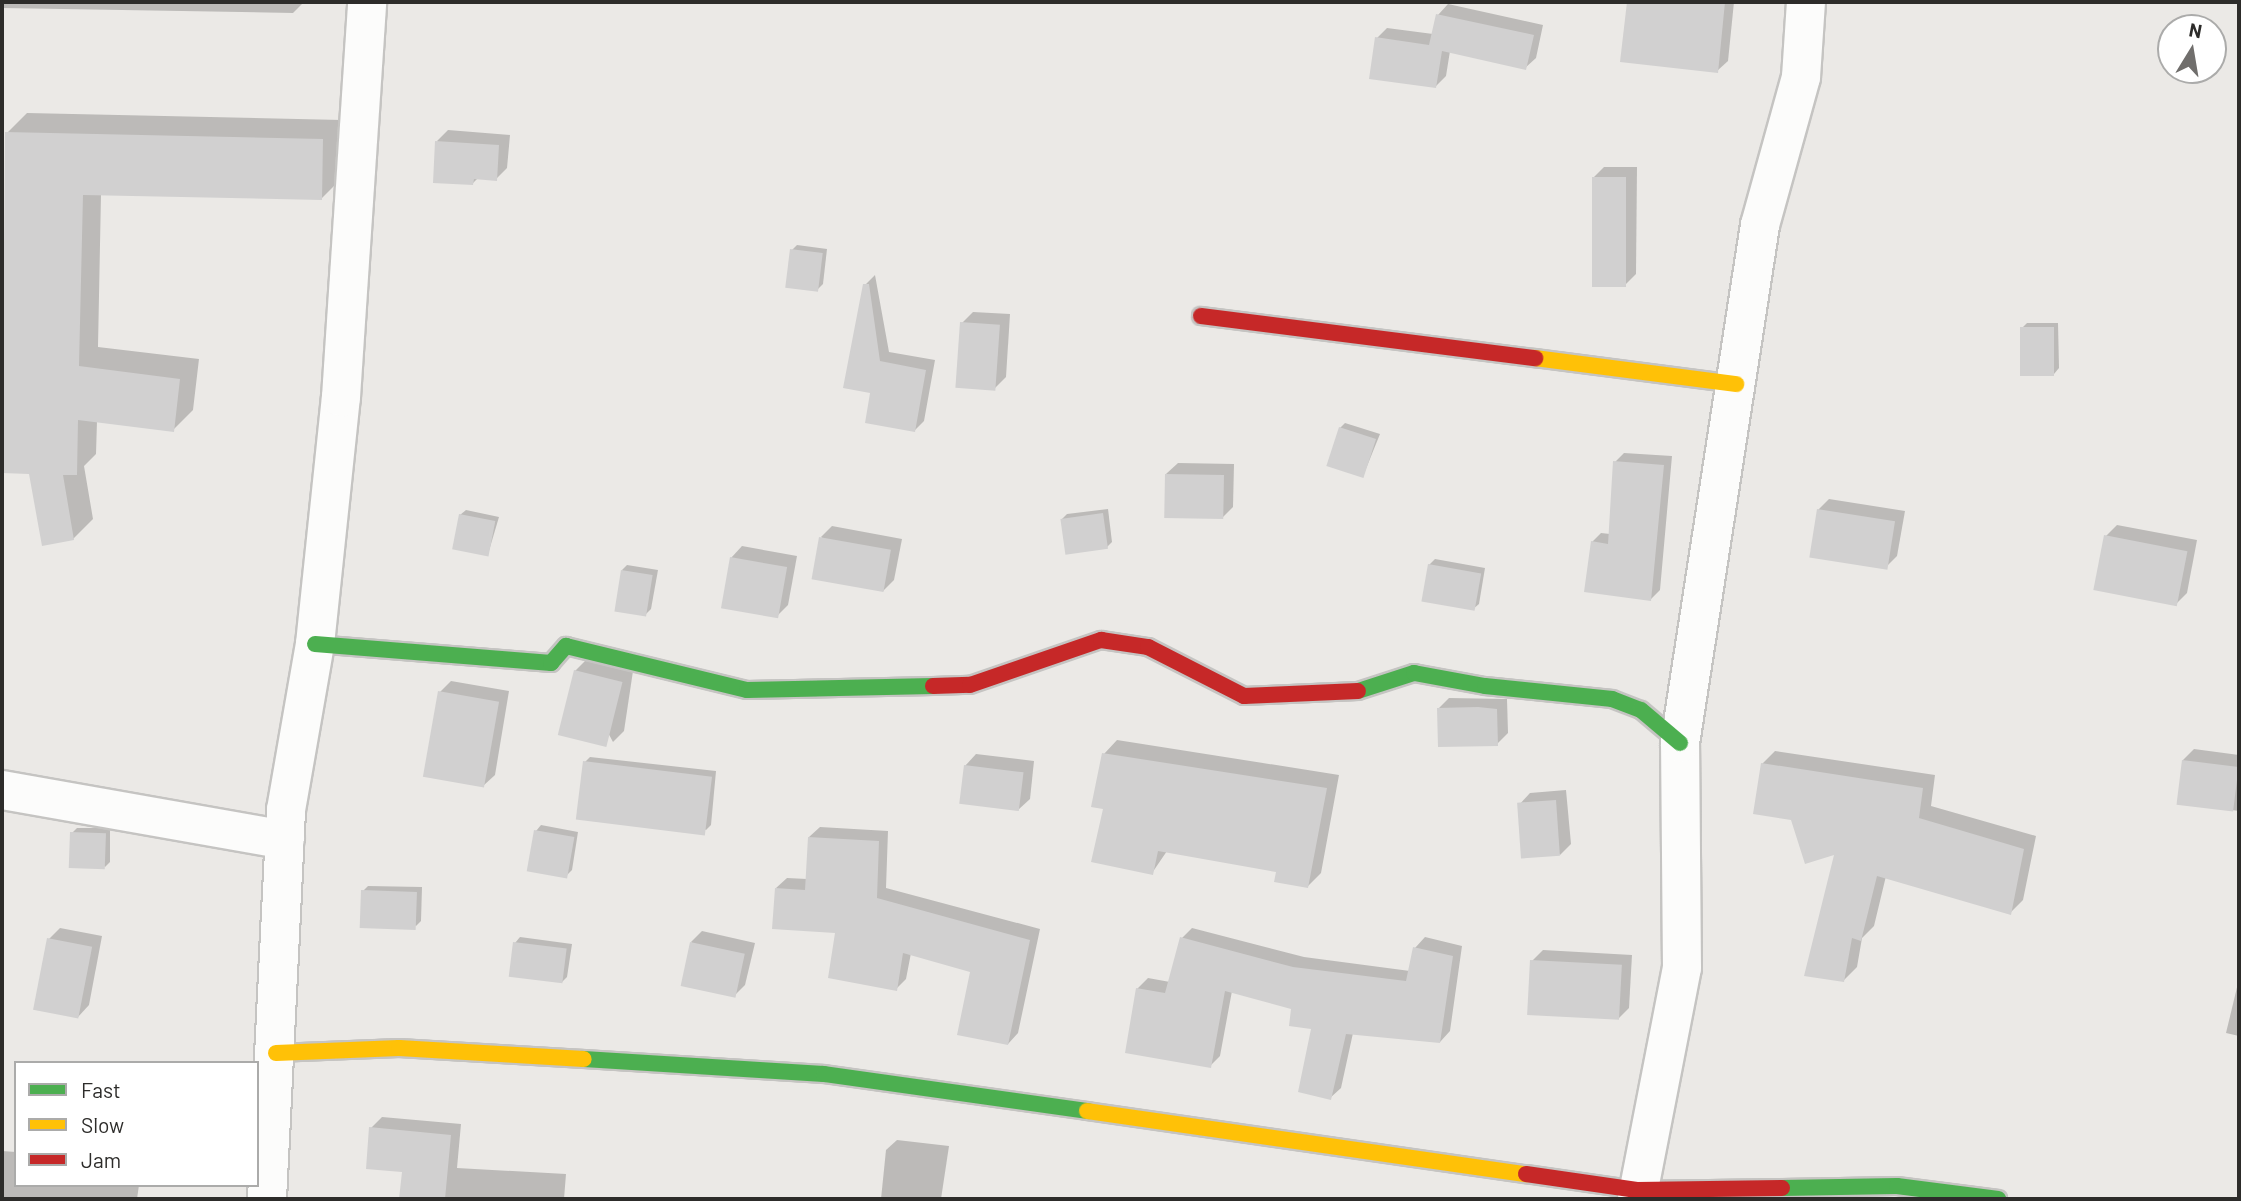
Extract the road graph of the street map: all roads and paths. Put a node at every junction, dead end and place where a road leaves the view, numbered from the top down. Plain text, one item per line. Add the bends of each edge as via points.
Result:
1 (367, 2) edge
2 (1806, 2) edge
3 (1201, 316) dead end
4 (1736, 384) junction
5 (315, 645) junction
6 (1680, 743) junction
7 (2, 790) edge
8 (285, 840) junction
9 (276, 1053) junction
10 (1637, 1195) edge
11 (267, 1199) edge
12 (1998, 1199) edge

1 - 5 street via 341,397
2 - 4 street via 1801,77 1760,225
3 - 4 street
4 - 6 street
5 - 6 street via 551,663 566,646 761,690 970,685 1101,640 1148,647 1244,696 1347,694 1414,673 1485,686 1612,699 1641,710
5 - 8 street
6 - 10 street via 1682,968
7 - 8 street
8 - 9 street
9 - 10 street via 399,1048 824,1073
9 - 11 street
10 - 12 street via 1897,1186

